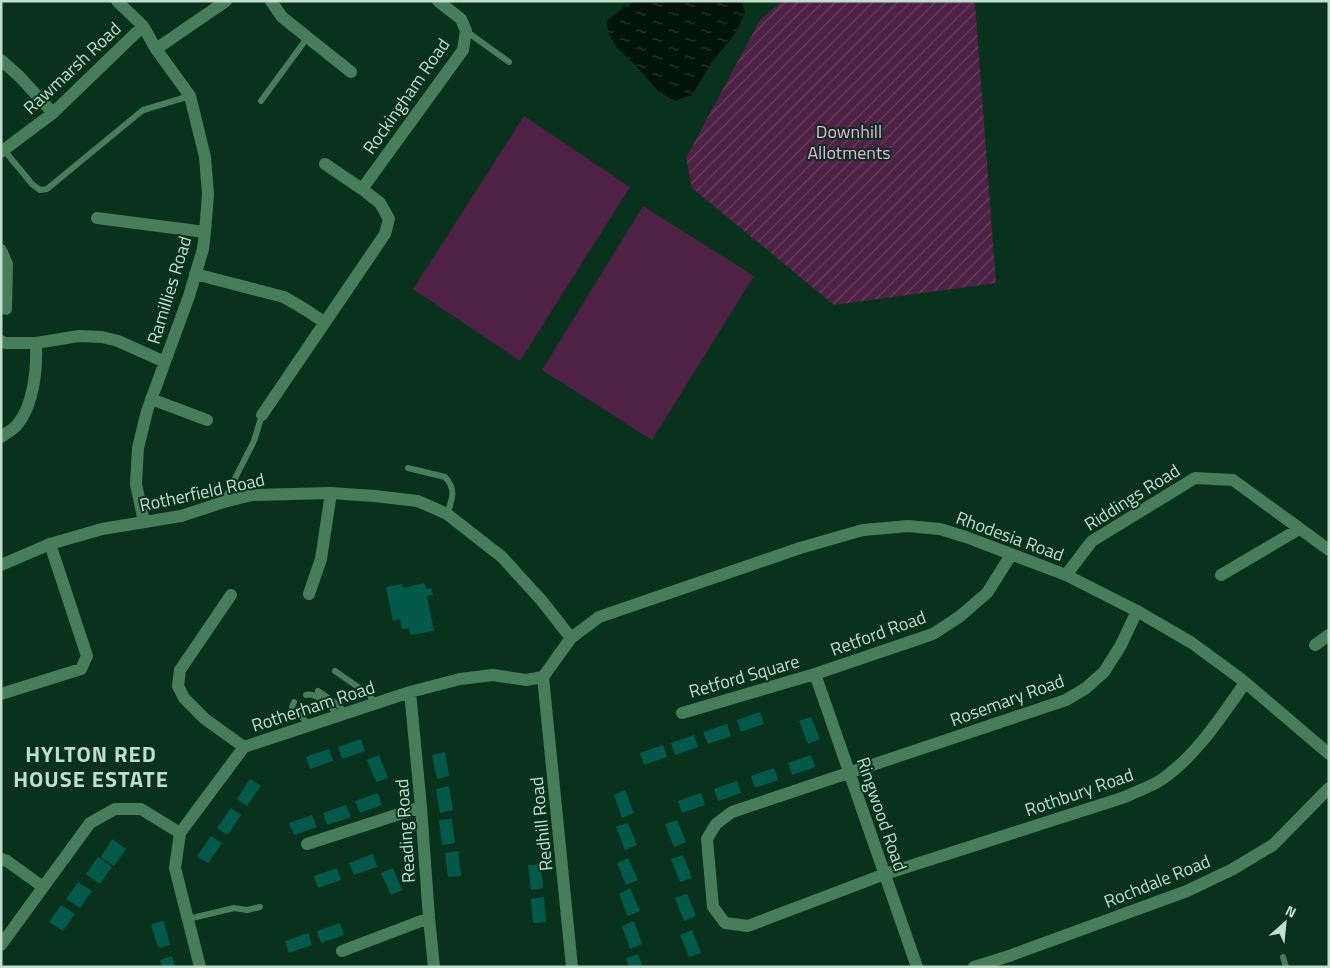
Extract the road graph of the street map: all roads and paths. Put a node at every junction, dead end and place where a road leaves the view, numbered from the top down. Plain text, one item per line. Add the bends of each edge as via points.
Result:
1 (117, 1) edge
2 (226, 1) edge
3 (271, 1) edge
4 (438, 1) edge
5 (142, 26) junction
6 (466, 31) junction
7 (308, 38) junction
8 (156, 49) junction
9 (1, 60) edge
10 (509, 62) dead end
11 (351, 72) dead end
12 (190, 96) junction
13 (261, 101) dead end
14 (53, 113) junction
15 (2, 151) edge
16 (324, 164) dead end
17 (362, 189) junction
18 (97, 218) dead end
19 (206, 232) junction
20 (1, 250) edge
21 (195, 274) junction
22 (6, 309) dead end
23 (324, 322) junction
24 (1, 341) edge
25 (36, 343) junction
26 (165, 362) junction
27 (151, 399) junction
28 (262, 415) joint
29 (207, 420) dead end
30 (1, 437) edge
31 (408, 468) dead end
32 (331, 492) junction
33 (224, 502) junction
34 (447, 514) junction
35 (144, 522) junction
36 (1299, 529) junction
37 (50, 544) junction
38 (1329, 550) edge
39 (1012, 555) junction
40 (1, 565) edge
41 (1066, 575) junction
42 (1221, 575) dead end
43 (309, 594) dead end
44 (231, 595) dead end
45 (1137, 611) junction
46 (1329, 635) edge
47 (571, 638) junction
48 (1315, 645) dead end
49 (335, 671) dead end
50 (815, 674) junction
51 (544, 677) junction
52 (1245, 683) junction
53 (318, 691) dead end
54 (410, 692) junction
55 (1, 694) edge
56 (306, 695) dead end
57 (294, 702) dead end
58 (376, 703) junction
59 (682, 713) dead end
60 (342, 714) junction
61 (310, 725) junction
62 (244, 747) junction
63 (1329, 754) edge
64 (849, 773) junction
65 (1329, 788) edge
66 (422, 807) junction
67 (180, 833) junction
68 (307, 844) dead end
69 (1, 859) edge
70 (884, 874) junction
71 (43, 887) junction
72 (260, 907) dead end
73 (428, 918) junction
74 (188, 919) junction
75 (1, 945) edge
76 (342, 951) dead end
77 (1282, 957) dead end
78 (200, 967) edge
79 (434, 967) edge
80 (572, 967) edge
81 (917, 967) edge
82 (974, 967) edge
83 (1286, 967) edge

1 - 5 street, Ramillies Road
2 - 8 street
3 - 7 street via 282,17
4 - 6 street, Rockingham Road via 461,19
5 - 8 street, Ramillies Road
5 - 14 street, Rawmarsh Road
6 - 10 lane
6 - 17 street, Rockingham Road via 463,50
7 - 11 street
7 - 13 lane
8 - 12 street, Ramillies Road
9 - 14 street
12 - 15 lane via 143,110 47,189 40,190 32,184
12 - 19 street, Ramillies Road via 205,157 208,194
14 - 15 street, Rawmarsh Road
16 - 17 street
17 - 23 street via 380,203 389,219 385,234
18 - 19 street
19 - 21 street, Ramillies Road
20 - 22 street via 7,264
21 - 23 street via 284,297
21 - 26 street, Ramillies Road
23 - 28 street
24 - 25 street
25 - 26 street via 79,336 102,337 118,340
25 - 30 street via 34,386 28,406 17,425
26 - 27 street, Ramillies Road
27 - 29 street
27 - 35 street, Ramillies Road via 138,448 136,484
28 - 33 lane via 254,441
31 - 34 lane via 448,480 453,494
32 - 33 street, Rotherfield Road via 252,495
32 - 34 street, Rotherfield Road via 418,501
32 - 43 street via 321,559
33 - 35 street, Rotherfield Road via 180,516
34 - 47 street, Rotherfield Road via 502,557
35 - 37 street, Rotherfield Road via 102,529
36 - 38 street, Riddings Road
36 - 41 street, Riddings Road via 1232,480 1195,478 1092,541
36 - 42 street
37 - 40 street, Rotherfield Road
37 - 55 street via 88,656 81,669
39 - 41 street, Rhodesia Road
39 - 47 street, Rhodesia Road via 940,529 908,526 863,530 800,548 599,617
39 - 50 street, Retford Road via 987,594 933,634
41 - 45 street, Rhodesia Road
44 - 62 street via 180,670 178,686 184,698 205,719
45 - 52 street, Rhodesia Road via 1192,643
45 - 64 street, Rosemary Road via 1104,672 1066,700
46 - 48 street
47 - 51 street, Rhodesia Road
49 - 58 lane
50 - 59 street, Retford Square
50 - 64 street, Ringwood Road
51 - 54 street, Rotherham Road via 526,680 493,675 460,679
51 - 80 street, Redhill Road
52 - 63 street, Rhodesia Road
52 - 70 street, Rothbury Road via 1210,733 1160,780 1125,796
53 - 60 lane via 338,705
54 - 58 street, Rotherham Road
54 - 66 street, Reading Road
56 - 60 lane via 313,695
57 - 61 lane via 293,709
58 - 60 street, Rotherham Road
60 - 61 street, Rotherham Road
61 - 62 street, Rotherham Road
62 - 67 street, Rotherham Road
64 - 70 street, Ringwood Road
64 - 70 street, Rosemary Road via 732,812 716,824 707,839 713,907 725,923 748,926
65 - 82 street, Rochdale Road via 1272,845 1233,869 1186,892
66 - 68 street
66 - 73 street, Reading Road
67 - 71 street via 141,810 115,809 90,823
67 - 74 street, Rotherham Road via 175,868
69 - 71 street
70 - 81 street, Ringwood Road
71 - 75 street
72 - 74 lane via 248,910 234,908
73 - 76 street
73 - 79 street, Reading Road
74 - 78 street, Rotherham Road
77 - 83 lane

